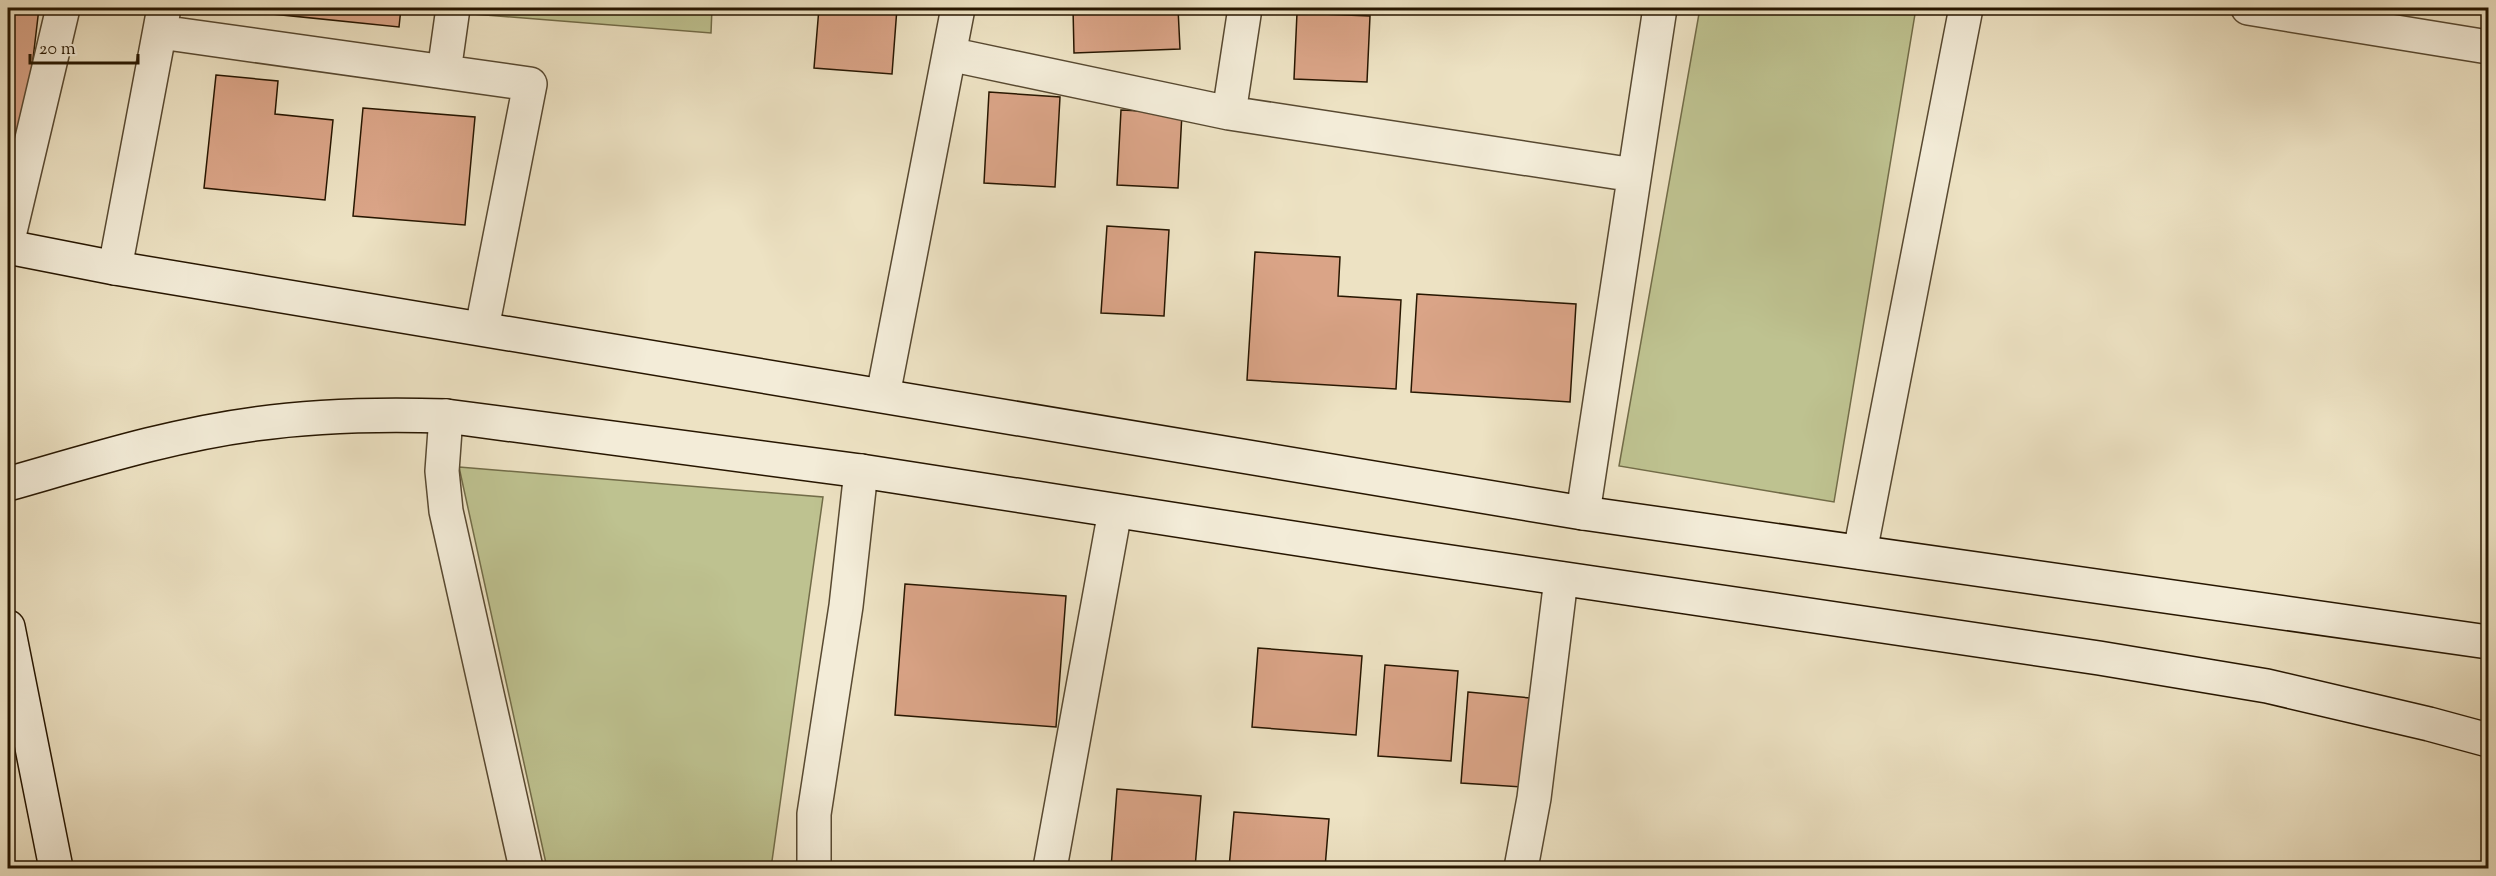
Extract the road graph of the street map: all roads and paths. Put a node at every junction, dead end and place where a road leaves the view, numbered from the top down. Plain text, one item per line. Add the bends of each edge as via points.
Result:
1 (63, 8) edge
2 (453, 8) edge
3 (958, 8) edge
4 (1245, 8) edge
5 (1660, 8) edge
6 (1966, 8) edge
7 (2248, 8) edge
8 (162, 20) edge
9 (2488, 47) edge
10 (949, 54) junction
11 (444, 72) junction
12 (1229, 114) junction
13 (1634, 176) junction
14 (8, 240) edge
15 (8, 246) edge
16 (115, 268) junction
17 (482, 328) junction
18 (883, 395) junction
19 (446, 416) junction
20 (861, 471) junction
21 (8, 484) edge
22 (1115, 511) junction
23 (1583, 513) junction
24 (1860, 552) junction
25 (1561, 579) junction
26 (8, 627) edge
27 (2488, 642) edge
28 (2488, 740) edge
29 (56, 868) edge
30 (526, 868) edge
31 (814, 868) edge
32 (1050, 868) edge
33 (1521, 868) edge

1 - 14 main road
2 - 11 main road
3 - 10 main road
4 - 12 main road
5 - 13 main road
6 - 24 main road
7 - 9 main road
8 - 11 main road
8 - 16 main road
10 - 12 main road
10 - 18 main road
11 - 17 main road via 530,84
12 - 13 main road
13 - 23 main road
15 - 16 main road
16 - 17 main road
17 - 18 main road
18 - 23 main road
19 - 20 main road
19 - 21 main road via 329,417 254,424 188,435
19 - 30 main road via 442,471 446,510
20 - 22 main road
20 - 31 main road via 846,606 814,814
22 - 25 main road
22 - 32 main road
23 - 24 main road
24 - 27 main road
25 - 28 main road via 2256,684
25 - 33 main road via 1534,798
26 - 29 main road

